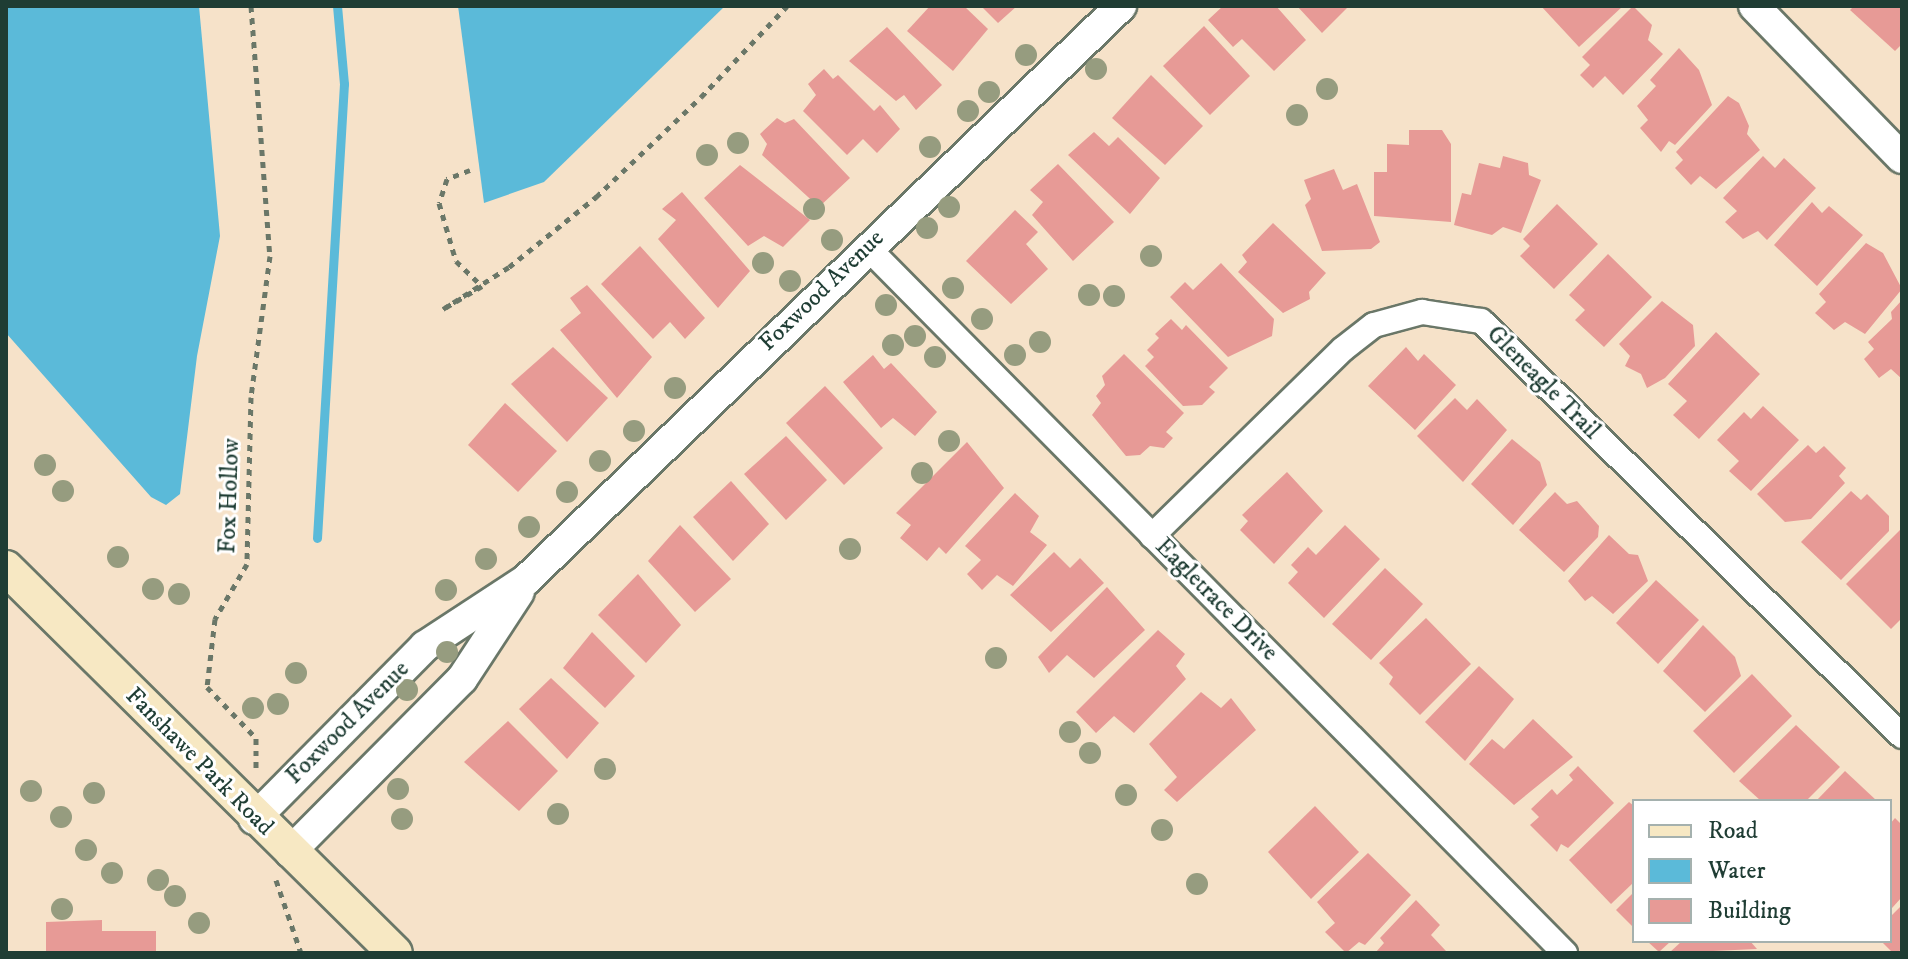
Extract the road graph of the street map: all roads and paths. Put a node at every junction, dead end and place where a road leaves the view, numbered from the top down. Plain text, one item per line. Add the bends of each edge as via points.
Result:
1 (251, 6) edge
2 (787, 6) edge
3 (1121, 6) edge
4 (1754, 6) edge
5 (1902, 158) edge
6 (470, 170) dead end
7 (867, 247) junction
8 (482, 286) junction
9 (1152, 536) junction
10 (6, 568) edge
11 (526, 580) junction
12 (1902, 736) edge
13 (254, 819) junction
14 (280, 858) junction
15 (390, 947) edge
16 (301, 953) edge
17 (1565, 953) edge

1 - 13 path, Fox Hollow via 270,256 251,397 247,564 215,619 207,687 256,738
2 - 8 path via 596,197
3 - 7 street, Foxwood Avenue
4 - 5 street
6 - 8 path via 447,179 439,203 456,261
7 - 9 street, Eagletrace Drive
7 - 11 street, Foxwood Avenue
8 - 8 path via 465,296 443,309 469,293
9 - 12 street, Gleneagle Trail via 1374,325 1422,312 1481,321
9 - 17 street, Eagletrace Drive
10 - 13 main road, Fanshawe Park Road
11 - 13 street, Foxwood Avenue via 425,646
11 - 14 street, Foxwood Avenue via 462,679
13 - 14 main road, Fanshawe Park Road
14 - 15 main road, Fanshawe Park Road
14 - 16 path

